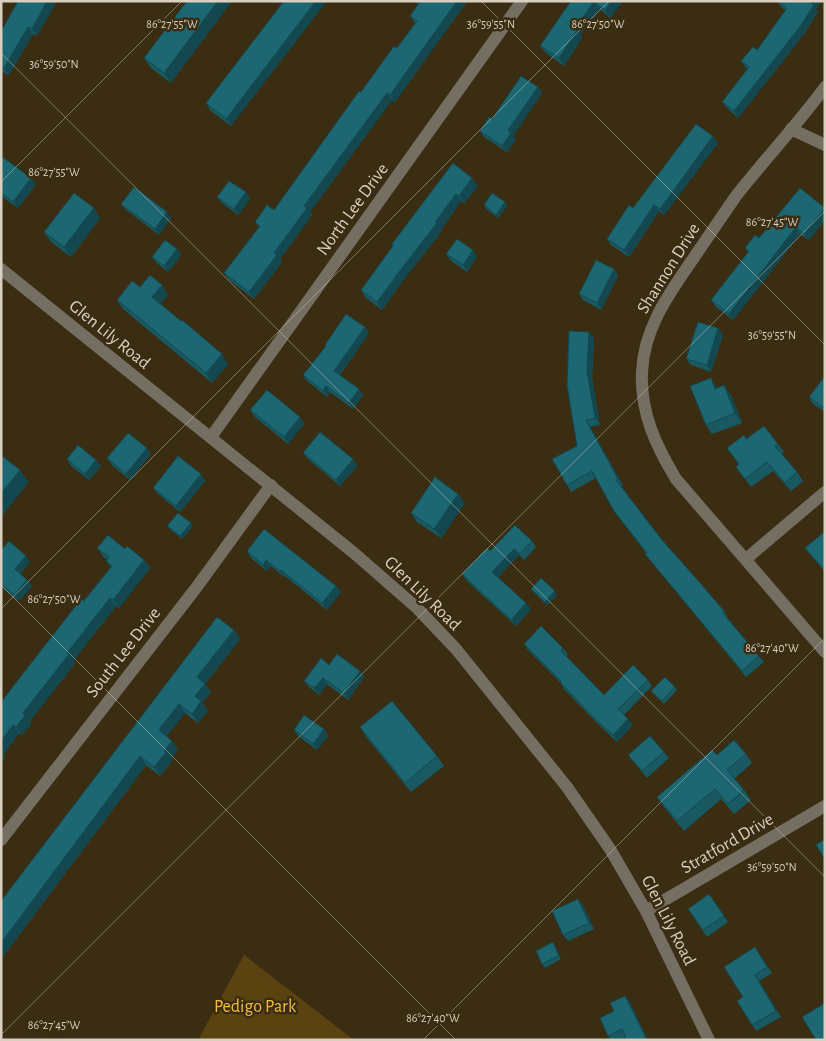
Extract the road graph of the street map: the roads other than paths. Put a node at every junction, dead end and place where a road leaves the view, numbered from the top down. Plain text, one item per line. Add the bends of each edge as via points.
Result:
1 (522, 1) edge
2 (825, 86) edge
3 (792, 129) junction
4 (825, 145) edge
5 (1, 269) edge
6 (211, 437) junction
7 (271, 485) junction
8 (825, 492) edge
9 (746, 558) junction
10 (825, 652) edge
11 (825, 806) edge
12 (1, 840) edge
13 (646, 911) junction
14 (710, 1040) edge

1 - 6 street, North Lee Drive
2 - 3 street, Shannon Drive
3 - 4 street
3 - 9 street, Shannon Drive via 736,197 672,289 649,332 642,369 642,395 647,420 662,455 676,479
5 - 6 street, Glen Lily Road
6 - 7 street, Glen Lily Road
7 - 12 street, South Lee Drive via 196,588
7 - 13 street, Glen Lily Road via 406,598 456,649 577,801
8 - 9 street
9 - 10 street, Shannon Drive
11 - 13 street, Stratford Drive
13 - 14 street, Glen Lily Road

